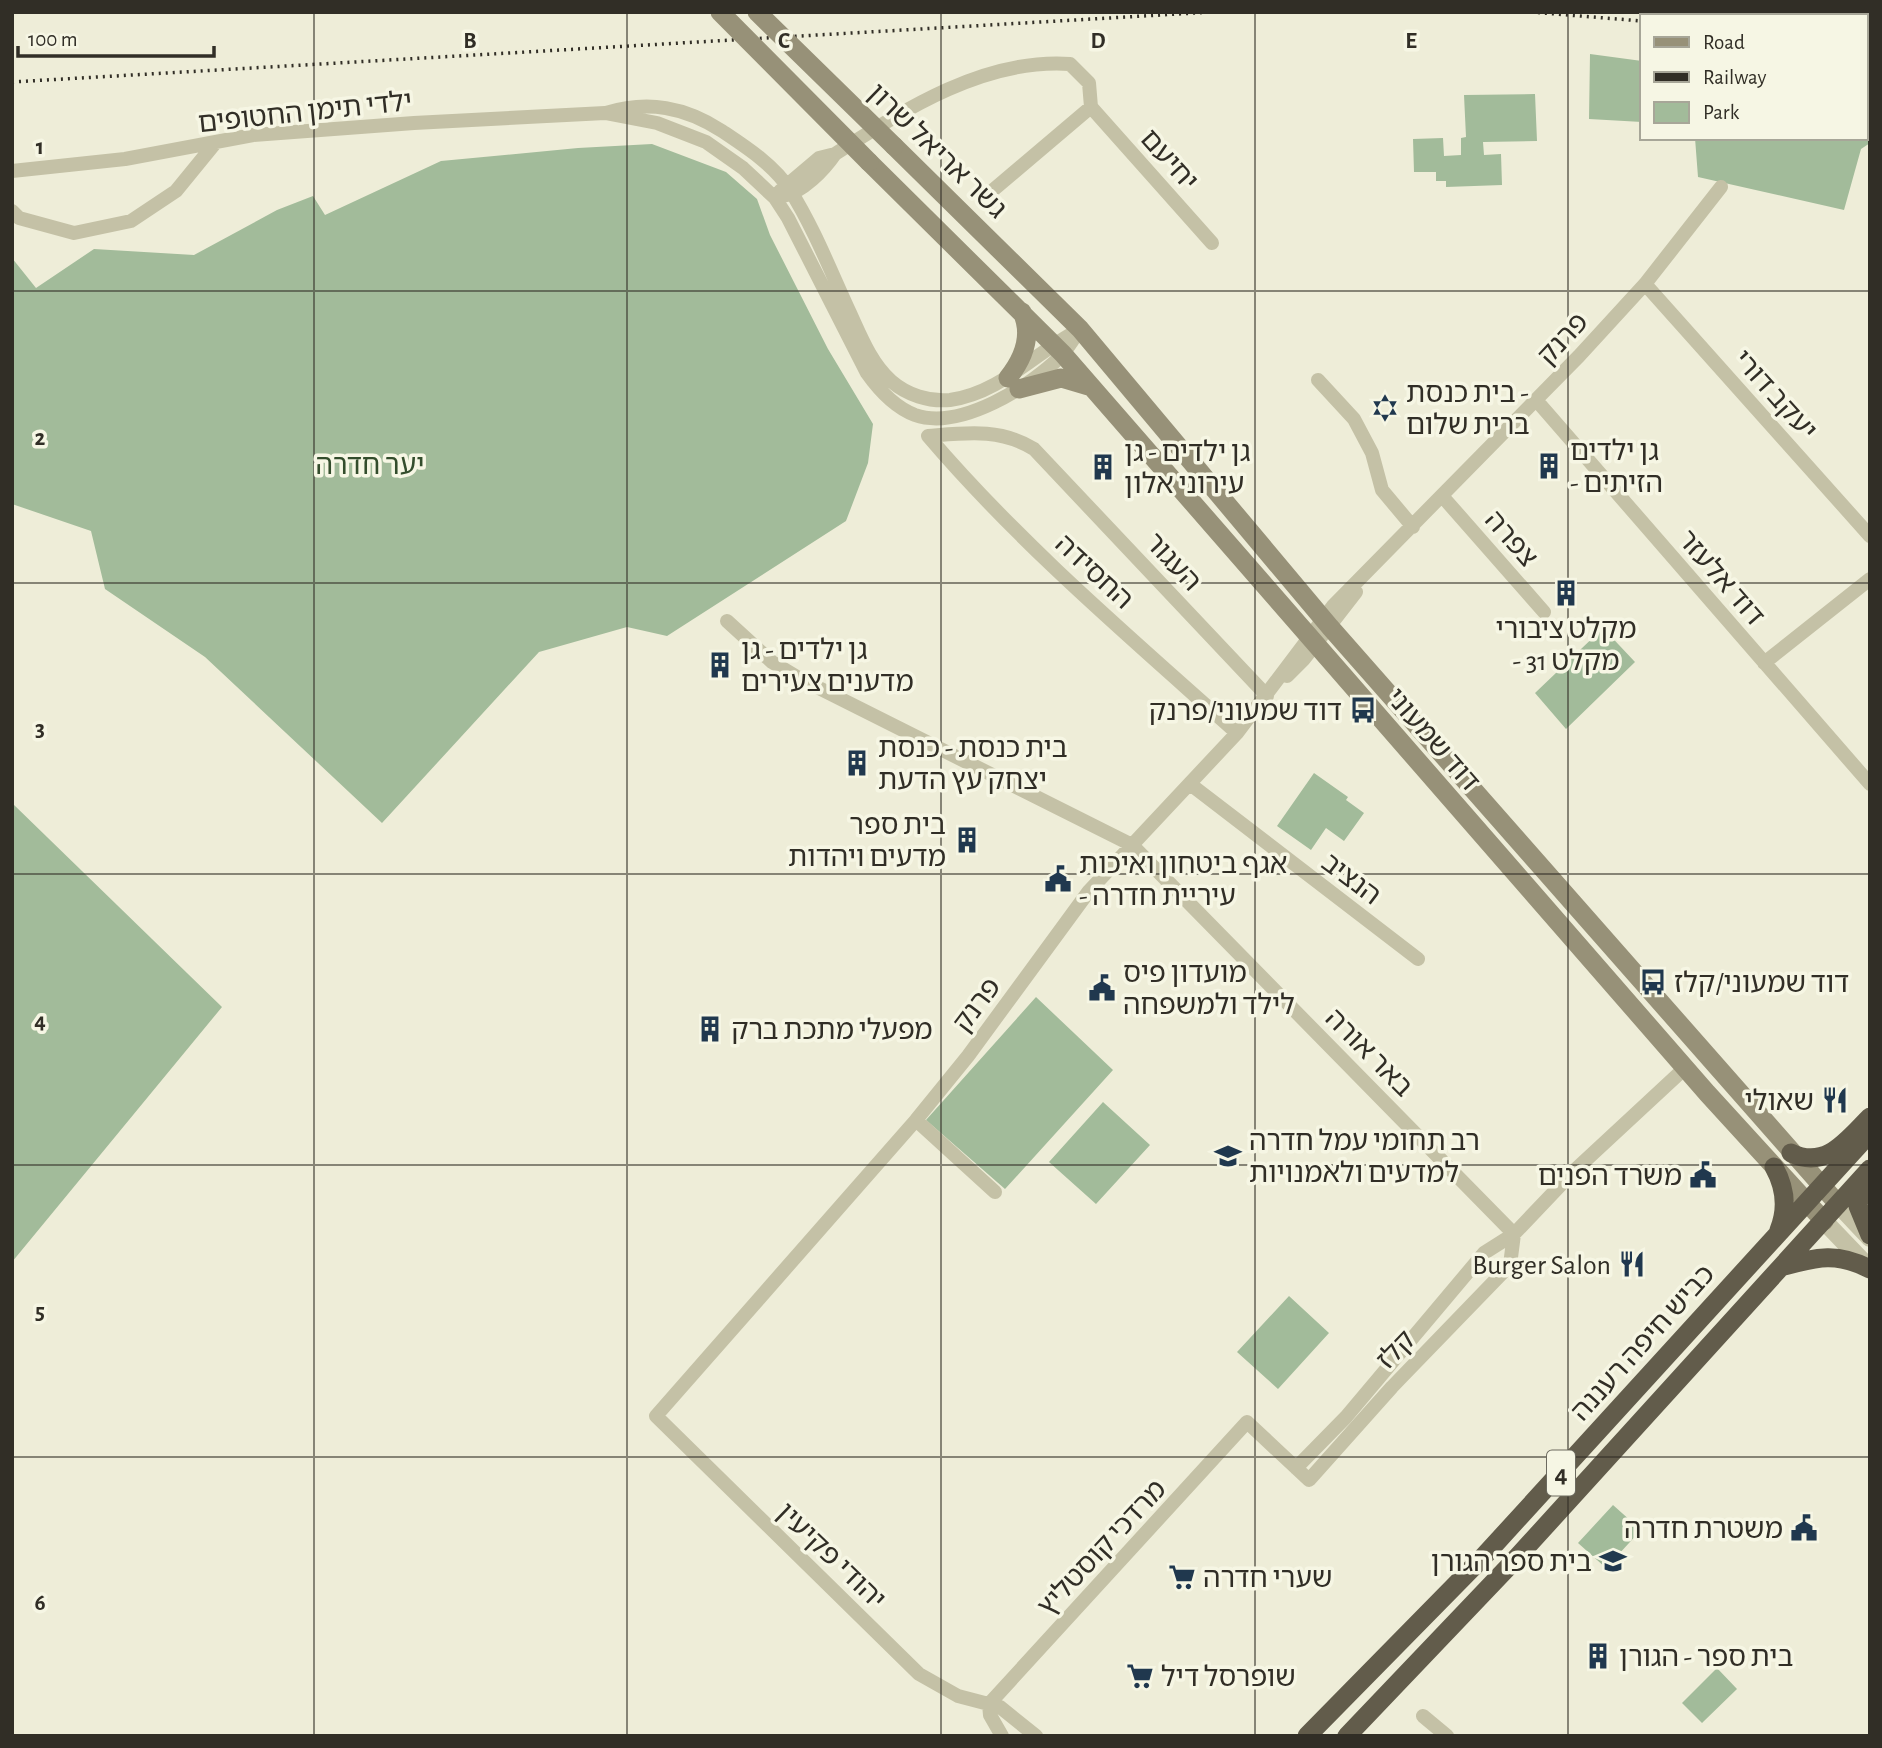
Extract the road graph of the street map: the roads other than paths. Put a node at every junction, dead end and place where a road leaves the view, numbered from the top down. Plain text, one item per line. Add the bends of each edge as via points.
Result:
1 (720, 12) edge
2 (757, 12) edge
3 (1091, 107) junction
4 (605, 113) junction
5 (216, 142) junction
6 (12, 171) edge
7 (1721, 187) dead end
8 (789, 189) junction
9 (986, 196) dead end
10 (775, 198) junction
11 (12, 211) edge
12 (1212, 243) dead end
13 (1645, 284) junction
14 (1021, 310) junction
15 (1080, 329) junction
16 (1058, 349) junction
17 (1318, 380) dead end
18 (1014, 384) junction
19 (1093, 389) junction
20 (1537, 401) junction
21 (928, 436) joint
22 (1443, 497) junction
23 (1413, 527) junction
24 (1870, 536) edge
25 (1870, 579) edge
26 (1544, 612) dead end
27 (727, 621) dead end
28 (1327, 623) junction
29 (1312, 641) junction
30 (1764, 663) junction
31 (1267, 696) junction
32 (1237, 733) junction
33 (1190, 784) junction
34 (1870, 784) edge
35 (1132, 845) junction
36 (1418, 959) dead end
37 (1685, 1068) junction
38 (1870, 1116) edge
39 (915, 1120) junction
40 (1870, 1133) edge
41 (1791, 1153) junction
42 (1774, 1167) junction
43 (1867, 1173) edge
44 (1821, 1186) junction
45 (995, 1192) dead end
46 (1806, 1203) junction
47 (1838, 1204) junction
48 (1824, 1221) junction
49 (1514, 1234) junction
50 (1777, 1235) junction
51 (1870, 1236) edge
52 (1784, 1266) junction
53 (1870, 1269) edge
54 (656, 1416) joint
55 (1296, 1468) junction
56 (989, 1704) junction
57 (1423, 1716) dead end
58 (1002, 1736) edge
59 (1036, 1736) edge
60 (1307, 1736) edge
61 (1348, 1736) edge
62 (1447, 1736) edge

1 - 14 main road, גשר אריאל שרון, bridge
2 - 15 main road, גשר אריאל שרון, bridge
3 - 8 street via 1085,76 1070,64 985,75 925,99 835,154 827,167
3 - 9 street
3 - 12 street, יחיעם
4 - 5 street, ילדי תימן החטופים via 253,135
4 - 8 street, ילדי תימן החטופים via 634,105 686,114 736,140
4 - 10 street, ילדי תימן החטופים via 657,123 706,142
5 - 6 street, ילדי תימן החטופים via 125,159
5 - 11 street via 176,191 131,220 74,233 19,218
7 - 13 street, פרנק
8 - 10 street
8 - 18 street, ילדי תימן החטופים via 868,352 891,381 914,396 931,400 951,400
10 - 18 street, ילדי תימן החטופים via 852,349 881,392 916,415 941,418 986,406
13 - 20 street, פרנק
13 - 24 street, יעקב דורי
14 - 16 main road, דוד שמעוני
14 - 18 main road via 1027,330
15 - 16 street, ילדי תימן החטופים
15 - 28 main road, דוד שמעוני
16 - 18 street, ילדי תימן החטופים
16 - 19 main road, דוד שמעוני
17 - 23 street via 1354,419 1372,453 1382,489
18 - 19 main road via 1061,378
19 - 29 main road, דוד שמעוני
20 - 22 street, פרנק
20 - 30 street, דוד אלעזר
21 - 31 street, העגור via 991,433 1016,437 1034,449
21 - 32 street, החסידה via 1083,595
22 - 23 street, פרנק
22 - 26 street, צפרה
23 - 28 street, פרנק
25 - 30 street
27 - 35 street, באר אורה via 772,662 797,677
28 - 29 street, פרנק
28 - 41 main road, דוד שמעוני
29 - 31 street, פרנק
29 - 37 main road, דוד שמעוני
30 - 34 street, דוד אלעזר
31 - 32 street, פרנק
32 - 33 street, פרנק
33 - 35 street, פרנק
33 - 36 street, הנציב
35 - 39 street, פרנק via 1089,891
35 - 49 street, באר אורה
37 - 42 main road, דוד שמעוני
37 - 49 street, קלז
38 - 41 highway via 1843,1145 1820,1158
39 - 45 street
39 - 54 street, פרנק
40 - 44 highway, כביש חיפה רעננה / 4
41 - 44 main road, דוד שמעוני
42 - 46 main road, דוד שמעוני
42 - 50 highway via 1785,1204
43 - 47 highway, כביש חיפה רעננה / 4
43 - 51 highway via 1858,1206
44 - 46 highway, כביש חיפה רעננה / 4
44 - 47 main road, דוד שמעוני
46 - 48 main road, דוד שמעוני
46 - 50 highway, כביש חיפה רעננה / 4
47 - 48 highway, כביש חיפה רעננה / 4
47 - 51 street
48 - 52 highway, כביש חיפה רעננה / 4
48 - 53 street
49 - 55 street, קלז via 1484,1254 1346,1417
49 - 55 street, קלז via 1510,1265 1309,1480
50 - 60 highway, כביש חיפה רעננה / 4 via 1485,1556
52 - 53 highway via 1835,1256
52 - 61 highway, כביש חיפה רעננה / 4
54 - 56 street, יהודי פקיעין via 919,1674 958,1696
55 - 56 street, מרדכי קוסטליץ via 1247,1422
56 - 58 street
56 - 59 street, יהודי פקיעין via 1009,1713
57 - 62 street

